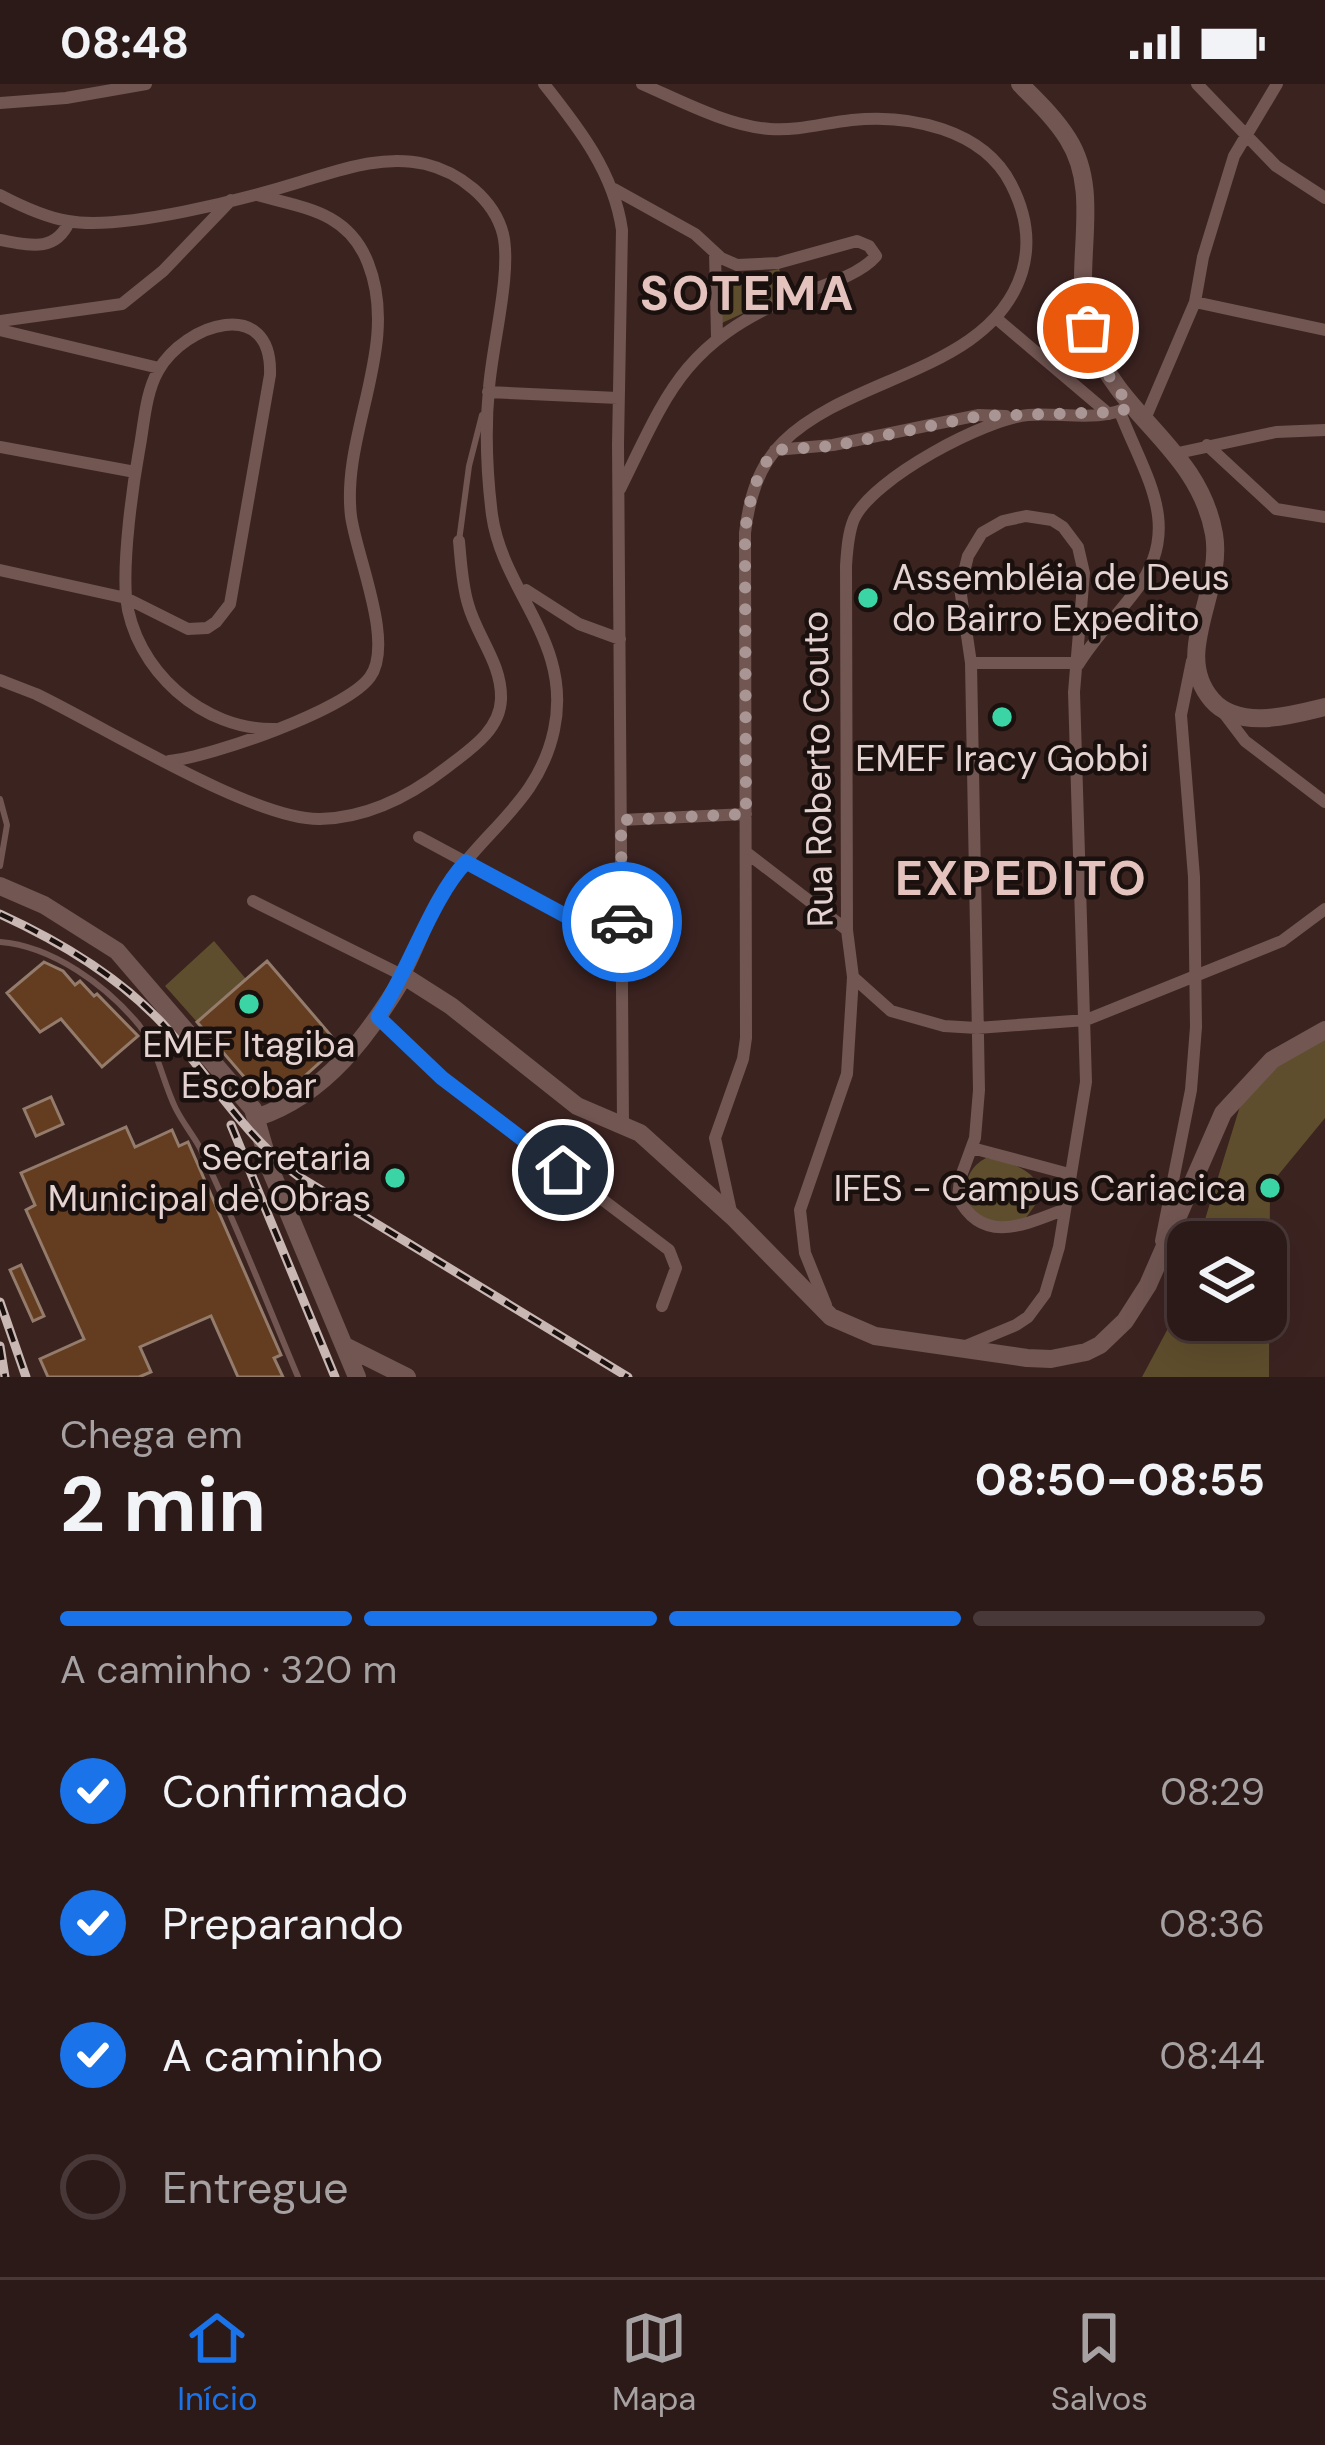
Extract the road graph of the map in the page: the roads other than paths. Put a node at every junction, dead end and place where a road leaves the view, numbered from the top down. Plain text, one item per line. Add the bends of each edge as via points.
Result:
1 (146, 84) edge
2 (544, 84) edge
3 (642, 84) edge
4 (1020, 84) edge
5 (1198, 84) edge
6 (1277, 84) edge
7 (668, 89) edge
8 (0, 103) edge
9 (1247, 137) junction
10 (613, 188) junction
11 (0, 195) edge
12 (256, 195) junction
13 (1325, 198) edge
14 (232, 199) junction
15 (69, 222) junction
16 (0, 240) edge
17 (716, 254) junction
18 (1195, 302) junction
19 (997, 320) junction
20 (0, 321) edge
21 (0, 330) edge
22 (1325, 330) edge
23 (717, 336) junction
24 (159, 368) junction
25 (488, 392) junction
26 (618, 398) junction
27 (1126, 412) junction
28 (1019, 416) junction
29 (1325, 430) edge
30 (1208, 445) junction
31 (0, 447) edge
32 (775, 450) junction
33 (1178, 453) junction
34 (135, 472) junction
35 (620, 490) junction
36 (1325, 517) edge
37 (459, 541) joint
38 (0, 571) edge
39 (512, 573) junction
40 (126, 598) junction
41 (620, 639) junction
42 (1194, 651) junction
43 (971, 663) junction
44 (1075, 667) junction
45 (0, 680) edge
46 (1325, 706) edge
47 (1220, 707) junction
48 (276, 730) junction
49 (169, 761) junction
50 (0, 799) edge
51 (1325, 802) edge
52 (746, 814) junction
53 (621, 820) junction
54 (419, 837) dead end
55 (747, 853) junction
56 (466, 862) junction
57 (0, 866) edge
58 (0, 886) edge
59 (253, 901) dead end
60 (1325, 909) edge
61 (847, 930) junction
62 (0, 942) edge
63 (622, 946) junction
64 (404, 976) junction
65 (1194, 976) junction
66 (853, 977) junction
67 (378, 1017) junction
68 (1086, 1020) junction
69 (977, 1028) junction
70 (1325, 1030) edge
71 (258, 1118) junction
72 (623, 1123) junction
73 (972, 1148) junction
74 (1069, 1174) junction
75 (1063, 1210) junction
76 (733, 1217) junction
77 (1156, 1266) junction
78 (662, 1306) dead end
79 (831, 1317) junction
80 (965, 1346) junction
81 (352, 1363) edge
82 (298, 1377) edge
83 (373, 1377) edge
84 (406, 1377) edge

1 - 8 street
2 - 10 street
3 - 7 street
4 - 27 street via 1078,162 1085,316
5 - 9 street
6 - 9 street
7 - 19 street via 767,129 878,118 970,141 1003,170 1026,226 1020,278
9 - 13 street
9 - 18 street via 1231,164
10 - 17 street
10 - 26 street via 622,230
11 - 15 street
12 - 14 street
12 - 25 street via 356,165 405,160 441,168 471,187 503,235
12 - 48 street via 337,220 368,261 376,297 372,377 351,474 351,516 376,625 375,668 353,691
14 - 15 street
14 - 20 street via 122,304
15 - 16 street via 50,244
17 - 23 street
17 - 23 street via 763,266 860,241 876,256
18 - 22 street
18 - 27 street
19 - 27 street
19 - 32 street via 816,417
21 - 24 street
23 - 35 street via 668,391
24 - 34 street
24 - 40 street via 192,335 216,325 258,334 271,360 224,614 207,628 188,629
25 - 26 street
25 - 37 lane
25 - 39 street via 493,518
26 - 35 street
27 - 28 street, Rua Roberto Couto
27 - 33 street
27 - 44 street via 1161,534 1141,584
28 - 32 street
28 - 61 street, Rua Roberto Couto via 902,470 854,520 846,566
29 - 30 street
30 - 33 street
30 - 36 street via 1276,509
31 - 34 street
32 - 52 street via 754,487 745,532
33 - 42 street via 1214,533 1216,573
34 - 40 street
35 - 41 street
37 - 49 street via 466,601 502,700 485,735 430,781 365,811 305,818 256,804
38 - 40 street
39 - 41 street via 555,611
39 - 56 street via 550,654 557,715 528,792
40 - 48 street via 148,658 188,701 237,726
41 - 53 street
42 - 47 street via 1198,676
42 - 65 street via 1181,716
43 - 44 street
43 - 44 street via 960,588 968,556 992,526 1027,516 1063,526 1082,560
43 - 69 street
44 - 68 street
45 - 49 street
46 - 47 street via 1257,718
47 - 51 street via 1245,741
48 - 49 street
50 - 57 lane via 7,825
52 - 53 street
52 - 55 street
53 - 63 street
54 - 56 street
55 - 61 street
55 - 76 street via 745,1048 716,1138
56 - 63 street
56 - 64 street
58 - 71 street via 117,951
59 - 64 street
60 - 65 street via 1282,941
61 - 66 street, Rua Roberto Couto
62 - 82 lane via 53,956 140,1028
63 - 72 street
64 - 67 street
64 - 72 street via 578,1106
65 - 68 street
65 - 77 street via 1191,1090
66 - 69 street via 908,1018
66 - 79 street, Rua Roberto Couto via 848,1074 800,1210 805,1253
67 - 71 street via 314,1087
67 - 78 street via 452,1086 669,1250 676,1268
68 - 69 street
68 - 74 street via 1083,1108
69 - 73 street
70 - 77 street via 1272,1060 1231,1102
71 - 81 street via 271,1171
72 - 76 street
73 - 74 street
73 - 75 street via 958,1197 979,1222 1011,1230
74 - 75 street
75 - 80 street via 1051,1280 1037,1307 997,1336
76 - 79 street
77 - 80 street via 1125,1321 1086,1352 1027,1358
79 - 80 street via 875,1336
81 - 83 street
81 - 84 street

